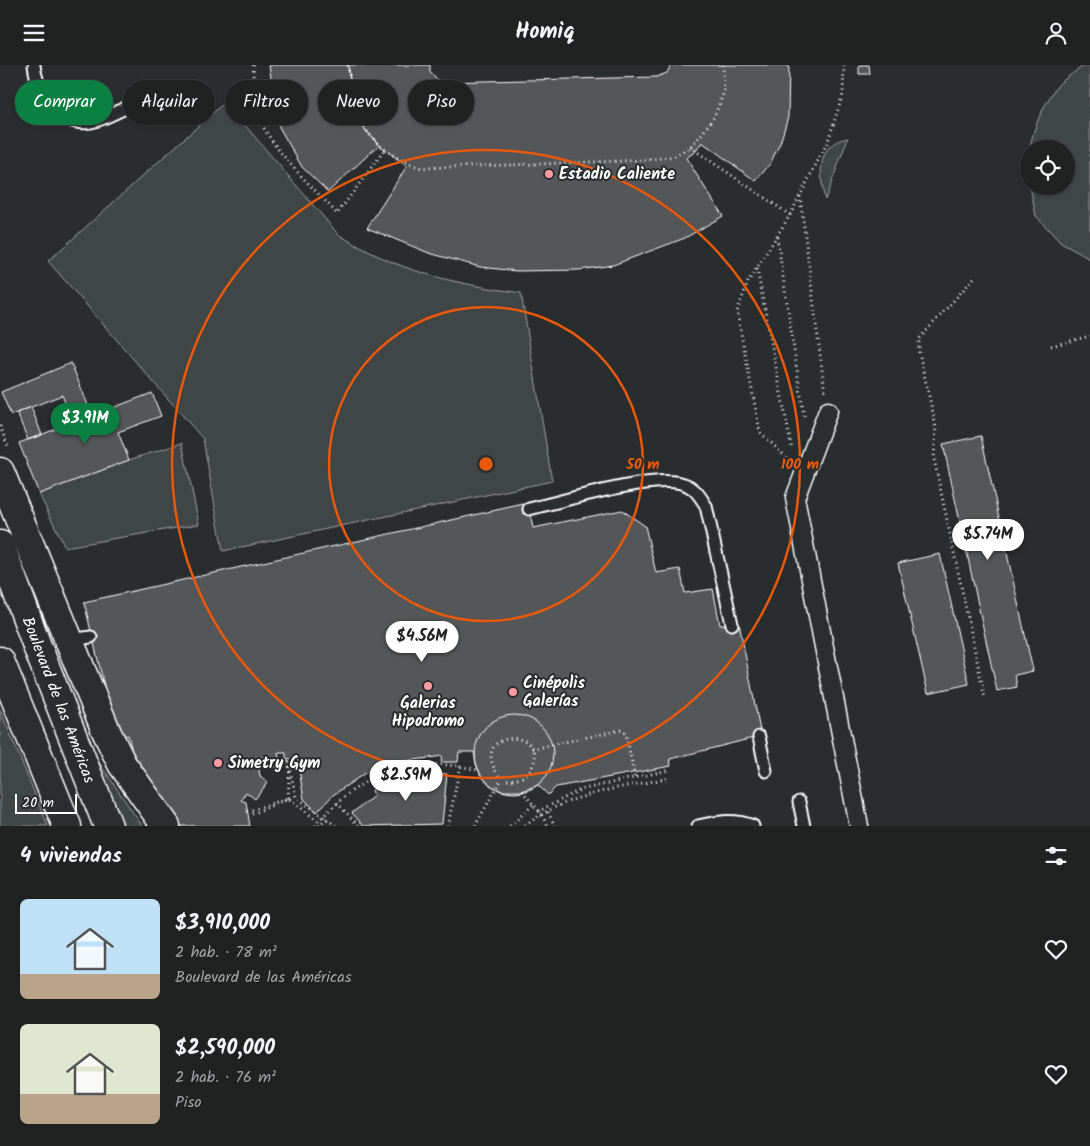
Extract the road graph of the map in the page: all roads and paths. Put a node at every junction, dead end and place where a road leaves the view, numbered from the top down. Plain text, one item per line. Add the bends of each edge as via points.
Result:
1 (34, 65) edge
2 (252, 65) edge
3 (348, 65) edge
4 (723, 65) edge
5 (844, 65) edge
6 (123, 108) edge
7 (690, 147) junction
8 (385, 149) junction
9 (800, 196) junction
10 (790, 215) junction
11 (777, 236) junction
12 (757, 268) junction
13 (974, 278) dead end
14 (1090, 336) edge
15 (1051, 346) dead end
16 (828, 411) joint
17 (805, 417) dead end
18 (0, 472) edge
19 (529, 509) dead end
20 (0, 545) edge
21 (732, 624) dead end
22 (80, 639) junction
23 (37, 647) junction
24 (0, 653) edge
25 (0, 661) edge
26 (985, 699) dead end
27 (758, 737) dead end
28 (532, 749) junction
29 (460, 766) junction
30 (478, 769) dead end
31 (669, 770) dead end
32 (766, 771) dead end
33 (635, 778) junction
34 (670, 779) dead end
35 (506, 780) dead end
36 (294, 790) junction
37 (522, 791) dead end
38 (290, 798) junction
39 (298, 798) junction
40 (799, 801) dead end
41 (336, 803) junction
42 (534, 804) junction
43 (540, 811) junction
44 (252, 812) dead end
45 (548, 812) junction
46 (326, 818) junction
47 (318, 825) edge
48 (67, 826) edge
49 (108, 826) edge
50 (166, 826) edge
51 (336, 826) edge
52 (359, 826) edge
53 (448, 826) edge
54 (476, 826) edge
55 (510, 826) edge
56 (525, 826) edge
57 (548, 826) edge
58 (555, 826) edge
59 (698, 826) edge
60 (753, 826) edge
61 (804, 826) edge
62 (859, 826) edge

1 - 6 lane via 38,87 62,118 78,123 92,122
2 - 8 path via 255,104 263,127 274,144 337,214
3 - 8 path via 353,103 362,126
4 - 7 path via 724,92 714,117
5 - 9 path via 843,94 828,141
7 - 8 path via 675,156 648,160 422,169 402,163
7 - 10 path
9 - 10 path
9 - 16 path
10 - 11 path
11 - 12 path
11 - 17 path
12 - 12 path via 739,303 739,329 760,432 794,465
13 - 26 path via 919,339 919,352 936,427 934,459
14 - 15 path
16 - 62 street via 795,498
18 - 22 main road
19 - 21 lane via 650,482 682,483 698,492 706,506
20 - 23 main road, Boulevard de las Américas
22 - 23 main road
22 - 50 main road via 107,733 122,764
23 - 24 main road
23 - 49 main road, Boulevard de las Américas
25 - 48 main road
27 - 32 lane
28 - 33 path via 622,730 626,734
28 - 35 path via 532,768 521,778
28 - 54 path via 516,737 498,743 492,763 501,777
29 - 30 path, bridge
29 - 41 path, bridge via 419,764 377,775
29 - 53 path
31 - 33 path
33 - 43 path via 580,790
34 - 45 path via 577,797
36 - 38 path
36 - 38 path, bridge via 289,761
36 - 39 path
37 - 42 path
38 - 39 path
38 - 44 path, bridge
38 - 47 path, bridge
39 - 46 path
40 - 61 lane
41 - 47 path, bridge
41 - 52 path
42 - 43 path
42 - 55 path
43 - 57 path, bridge
45 - 56 path
45 - 58 path
46 - 47 path
46 - 51 path
59 - 60 lane via 742,821

